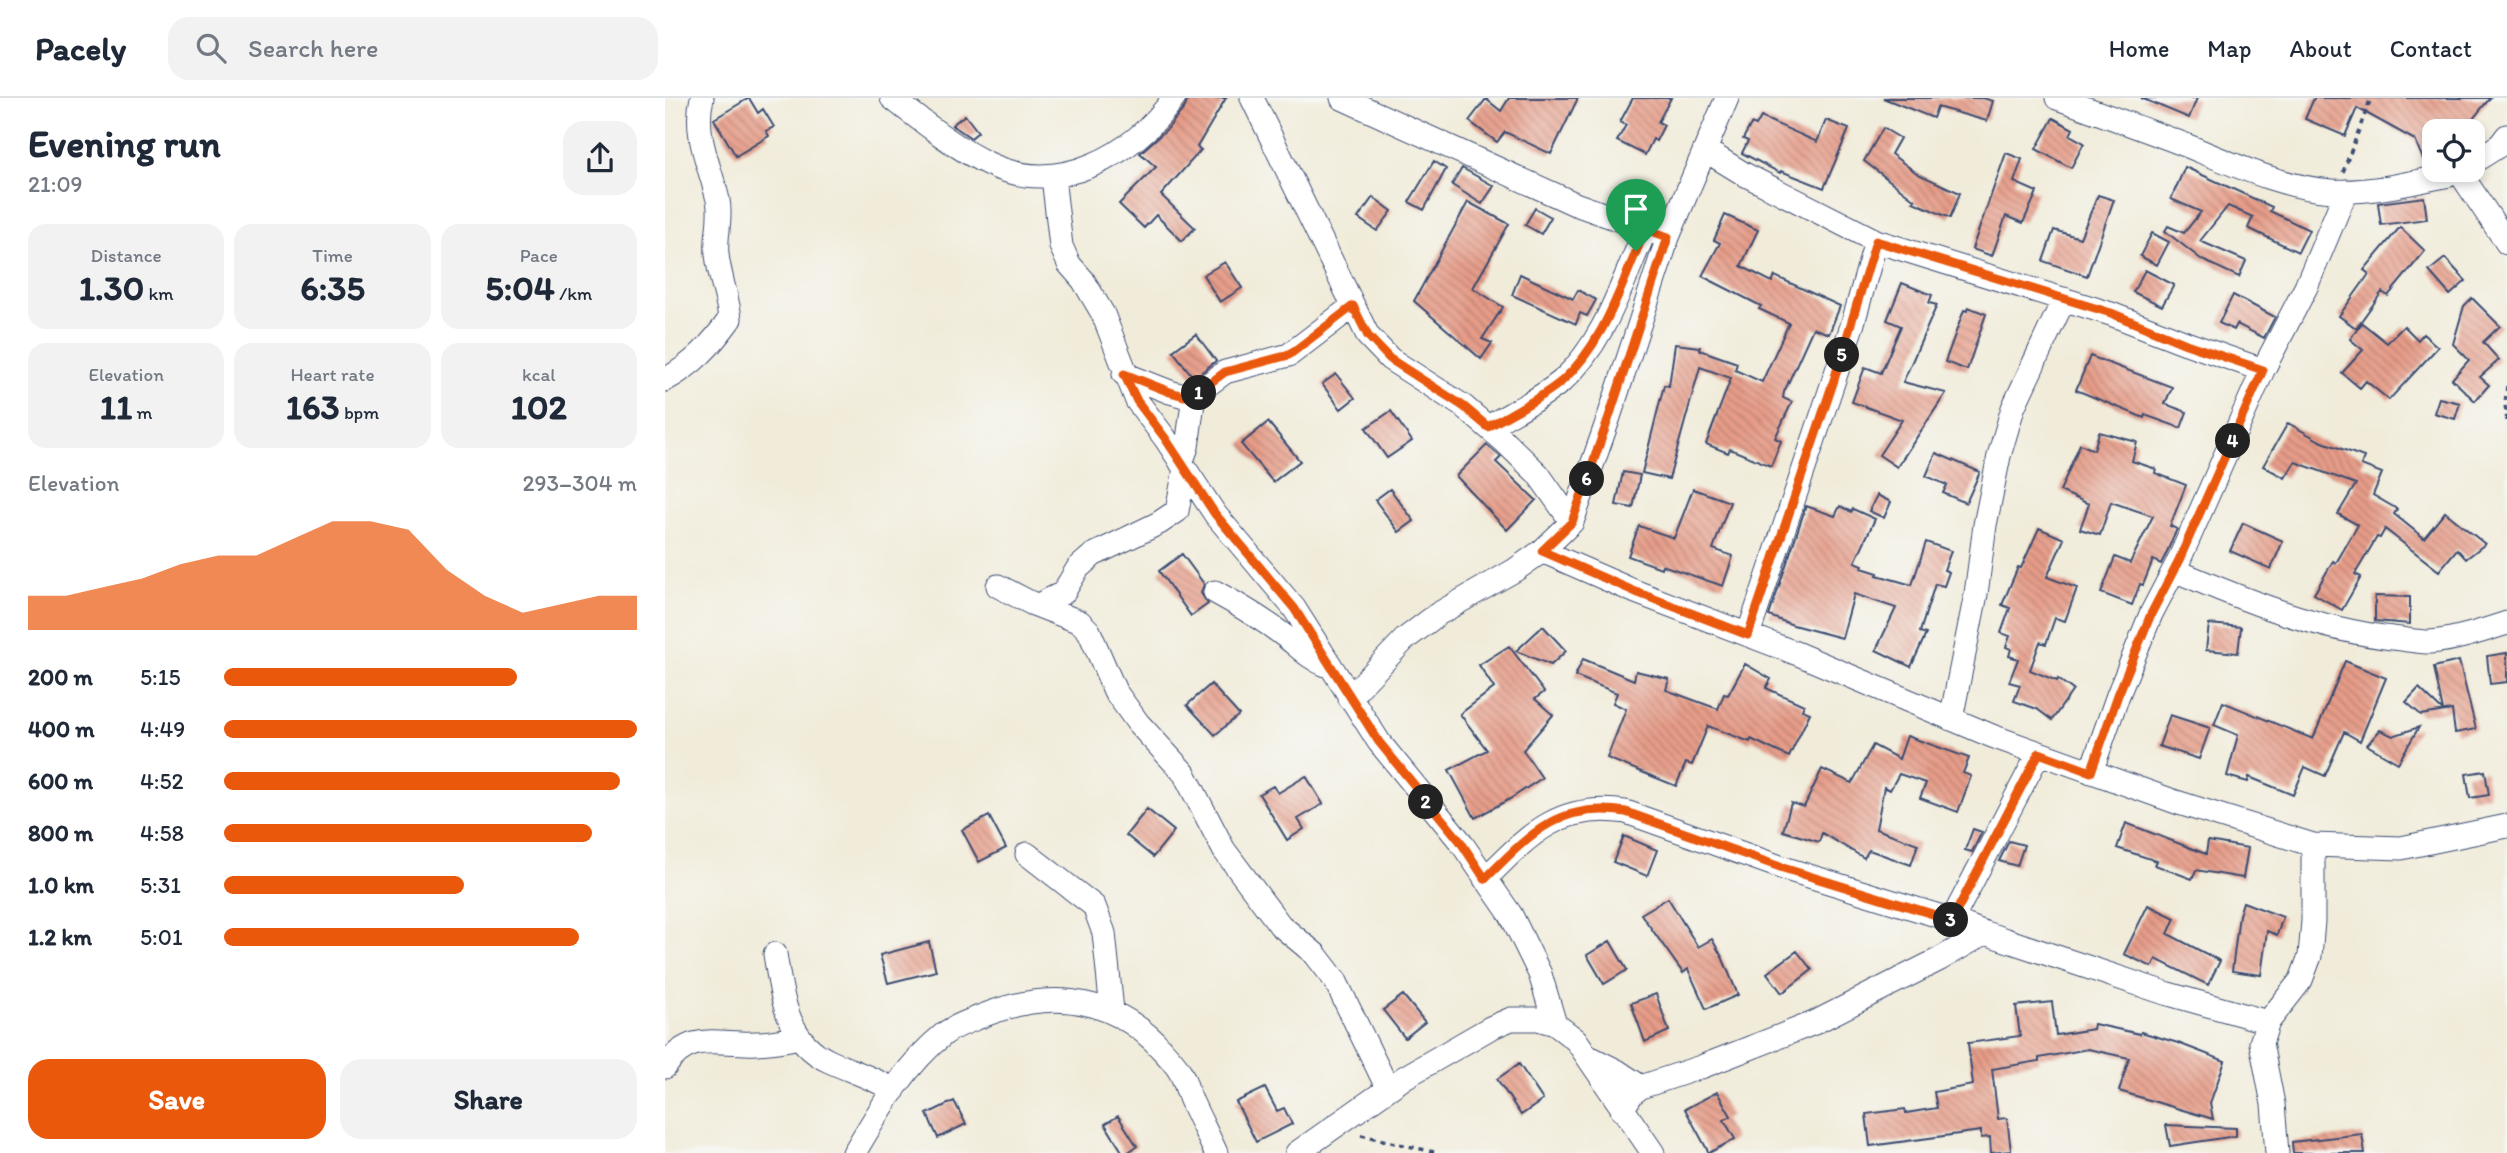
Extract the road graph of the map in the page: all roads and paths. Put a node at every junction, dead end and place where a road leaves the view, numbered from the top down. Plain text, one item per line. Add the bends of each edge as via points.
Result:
1 (702, 98) edge
2 (892, 98) edge
3 (1174, 98) edge
4 (1252, 98) edge
5 (1342, 98) edge
6 (1727, 98) edge
7 (2057, 98) edge
8 (2371, 98) edge
9 (2507, 136) edge
10 (1705, 150) junction
11 (2485, 154) edge
12 (1053, 177) junction
13 (2422, 181) edge
14 (2466, 182) edge
15 (2342, 191) junction
16 (1657, 233) junction
17 (1876, 241) junction
18 (2507, 243) edge
19 (2064, 299) junction
20 (1353, 306) junction
21 (2263, 370) junction
22 (1124, 374) junction
23 (665, 380) edge
24 (2507, 386) edge
25 (1194, 395) junction
26 (2507, 421) edge
27 (1488, 427) junction
28 (1183, 466) junction
29 (1572, 522) junction
30 (1542, 551) junction
31 (2174, 570) junction
32 (998, 586) dead end
33 (1215, 592) dead end
34 (1038, 605) junction
35 (2507, 623) edge
36 (1748, 635) junction
37 (1329, 667) junction
38 (1349, 698) junction
39 (1951, 719) junction
40 (2039, 753) junction
41 (2091, 772) junction
42 (2507, 826) edge
43 (2312, 845) junction
44 (1027, 854) dead end
45 (1485, 879) junction
46 (1952, 920) junction
47 (1985, 933) junction
48 (775, 954) dead end
49 (1112, 1011) junction
50 (2268, 1022) junction
51 (1555, 1024) junction
52 (800, 1037) junction
53 (1587, 1056) junction
54 (665, 1067) edge
55 (1641, 1087) junction
56 (1388, 1089) junction
57 (894, 1090) junction
58 (1622, 1110) junction
59 (1332, 1128) junction
60 (854, 1153) edge
61 (1216, 1153) edge
62 (1297, 1153) edge
63 (1438, 1153) edge
64 (1653, 1153) edge
65 (2277, 1153) edge

1 - 23 street via 700,129 718,200 716,250 730,319 715,341
2 - 12 street via 988,164 1009,172
3 - 12 street via 1127,146 1087,168
4 - 20 street
5 - 16 street via 1575,204
6 - 10 street
7 - 15 street via 2279,179 2307,188
8 - 15 path
9 - 11 street
10 - 16 street
10 - 17 street
12 - 22 street via 1061,246 1103,314
13 - 15 street
14 - 18 street
15 - 21 street via 2306,287
16 - 27 street via 1565,378
16 - 29 street via 1609,417
17 - 19 street
17 - 36 street via 1845,348
19 - 21 street
19 - 39 street via 2013,408 1999,456
20 - 25 street via 1289,355 1225,372
20 - 27 street via 1368,336 1390,359
21 - 31 street
22 - 25 street via 1170,392
22 - 28 street via 1137,401
24 - 26 path
25 - 28 street
27 - 29 street via 1538,474
28 - 34 street via 1177,511 1083,561 1063,593
28 - 37 street via 1215,514 1294,608
29 - 30 street
30 - 36 street
30 - 38 street via 1405,639
31 - 35 street via 2314,623 2379,636 2428,642
31 - 41 street via 2151,614
32 - 34 street
33 - 37 street
34 - 56 street via 1080,622 1089,631 1115,691 1184,773 1224,850 1280,925 1315,954 1335,980
36 - 39 street
37 - 38 street
38 - 45 street
39 - 40 street
40 - 41 street
40 - 46 street
41 - 43 street
42 - 43 street via 2401,848
43 - 50 street via 2310,956 2301,980
44 - 49 street via 1094,906 1104,933
45 - 46 street via 1546,824 1575,812 1602,808 1626,812 1783,868
45 - 51 street via 1524,938
46 - 47 street
47 - 50 street
47 - 55 street via 1814,1023
48 - 52 street via 783,1003
49 - 57 street via 1057,1000 997,1010 945,1033
49 - 61 street via 1142,1030 1180,1072
50 - 65 street via 2261,1043
51 - 53 street via 1576,1040
51 - 56 street via 1511,1019
52 - 54 street via 692,1044
52 - 57 street via 818,1055
53 - 55 street
53 - 58 street
55 - 58 street
56 - 59 street
57 - 60 street
58 - 64 street
59 - 62 street
59 - 63 path

